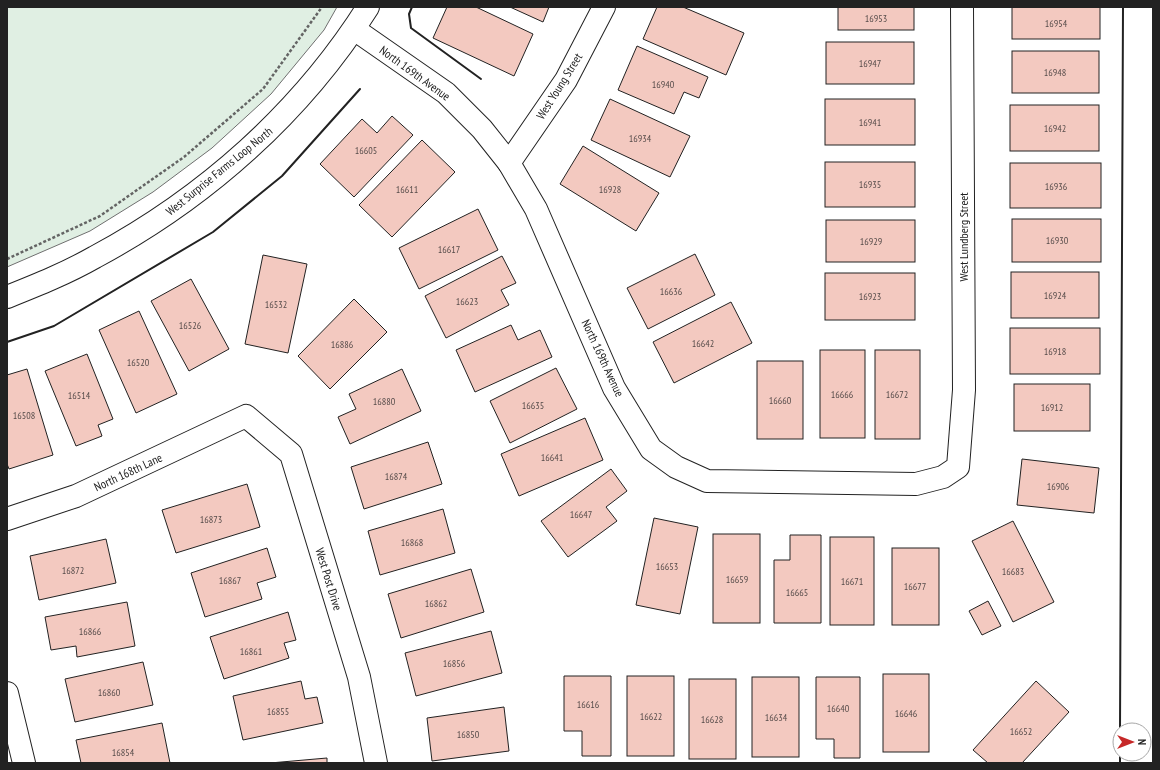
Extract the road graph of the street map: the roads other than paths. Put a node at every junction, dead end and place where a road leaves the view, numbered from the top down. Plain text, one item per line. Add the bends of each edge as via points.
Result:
1 (368, 7) edge
2 (604, 7) edge
3 (962, 7) edge
4 (354, 29) junction
5 (510, 162) junction
6 (7, 297) edge
7 (246, 416) joint
8 (958, 467) joint
9 (7, 519) edge
10 (7, 693) edge
11 (24, 763) edge
12 (376, 763) edge

1 - 4 street, West Surprise Farms Loop North
2 - 5 street, West Young Street via 566,80
3 - 8 street, West Lundberg Street via 964,390
4 - 5 street, North 169th Avenue via 446,93
4 - 6 street, West Surprise Farms Loop North via 312,85 274,125 189,199 94,258
5 - 8 street, North 169th Avenue via 536,209 614,388 651,449 676,467 707,481 916,484 943,477
7 - 9 street, North 168th Lane via 76,496
7 - 12 street, West Post Drive via 291,454 359,677
10 - 11 street

